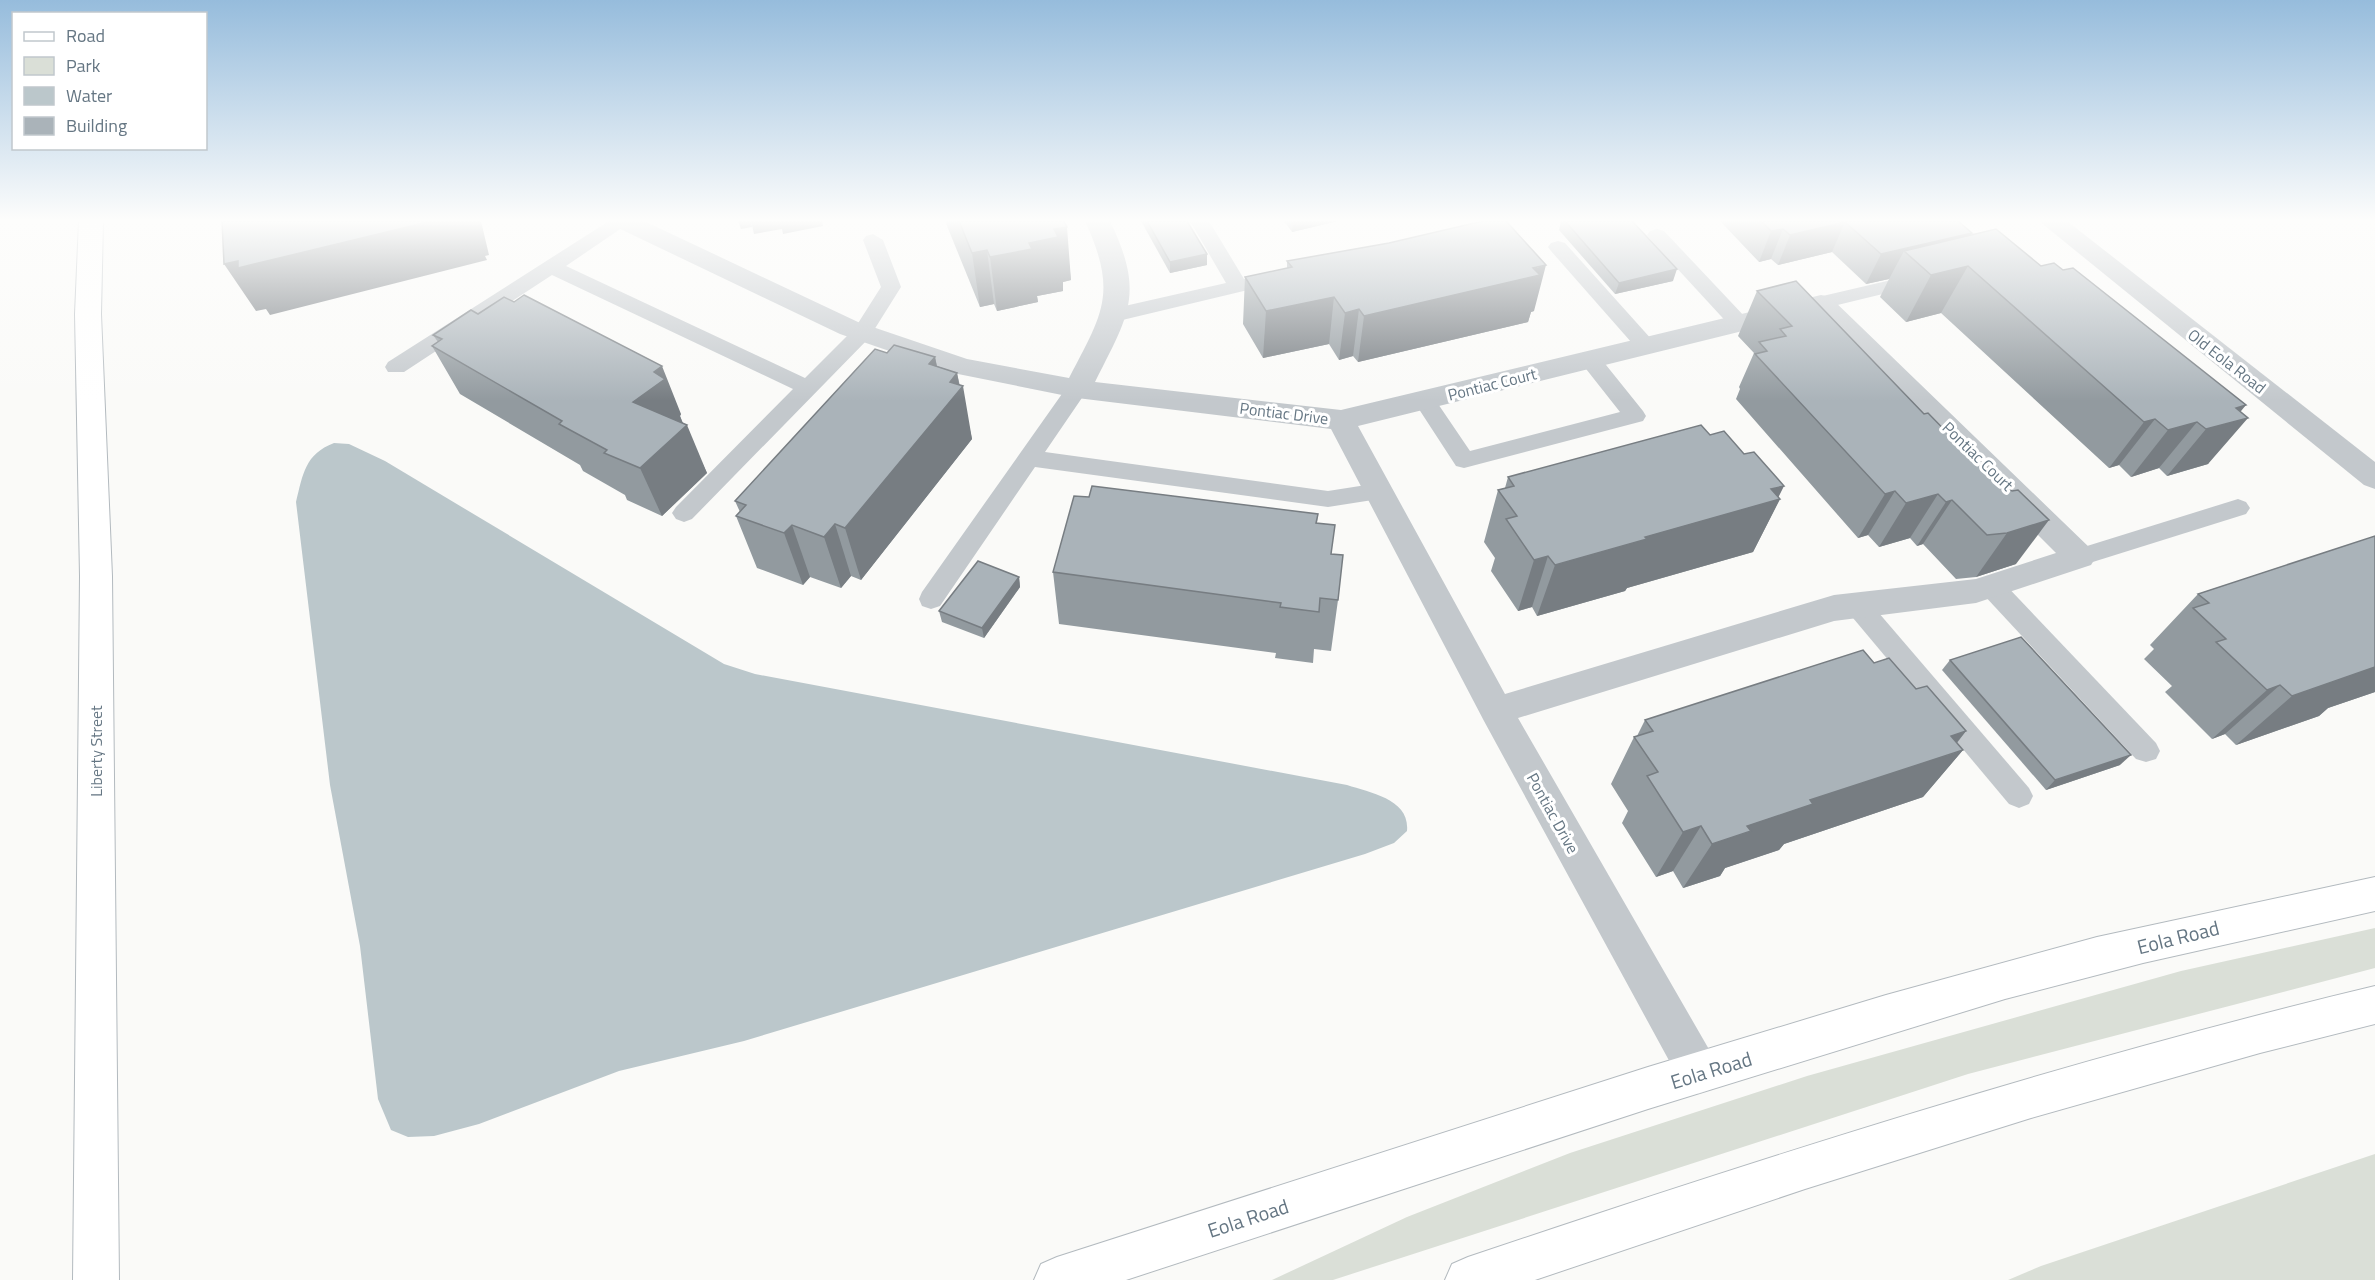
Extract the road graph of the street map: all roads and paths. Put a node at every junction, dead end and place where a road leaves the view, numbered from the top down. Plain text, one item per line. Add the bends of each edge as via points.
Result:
1 (89, 281) edge
2 (530, 281) edge
3 (580, 281) edge
4 (750, 281) edge
5 (889, 281) edge
6 (1119, 281) edge
7 (1236, 281) edge
8 (1261, 281) edge
9 (1588, 281) edge
10 (1700, 281) edge
11 (1916, 281) edge
12 (2126, 281) edge
13 (1239, 286) junction
14 (1821, 303) junction
15 (1114, 315) junction
16 (1739, 323) junction
17 (862, 333) junction
18 (1646, 346) junction
19 (1590, 360) junction
20 (396, 367) dead end
21 (808, 388) junction
22 (1077, 389) junction
23 (1424, 400) junction
24 (1341, 420) junction
25 (1029, 459) junction
26 (2375, 478) edge
27 (1379, 491) junction
28 (2238, 508) dead end
29 (684, 513) dead end
30 (2080, 557) junction
31 (1990, 586) junction
32 (931, 599) dead end
33 (1857, 605) junction
34 (1496, 711) junction
35 (2146, 751) dead end
36 (2019, 796) dead end
37 (2375, 894) edge
38 (2375, 1005) edge
39 (1699, 1073) junction
40 (96, 1280) edge
41 (1057, 1280) edge
42 (1467, 1280) edge

1 - 40 main road, Liberty Street via 96,576
2 - 20 lane
3 - 21 lane
4 - 17 street, Pontiac Drive
5 - 17 lane via 891,287
6 - 15 street
7 - 13 lane
8 - 13 lane
9 - 18 lane
10 - 16 lane
11 - 14 lane
12 - 26 street, Old Eola Road
13 - 15 lane
14 - 16 street, Pontiac Court
14 - 30 street, Pontiac Court
15 - 22 street
16 - 18 street, Pontiac Court
17 - 21 lane
17 - 22 street, Pontiac Drive via 963,367
18 - 19 street, Pontiac Court
19 - 23 street, Pontiac Court
19 - 23 lane via 1635,416 1464,460
21 - 29 lane
22 - 24 street, Pontiac Drive
22 - 25 lane
23 - 24 street, Pontiac Court
24 - 27 street, Pontiac Drive
25 - 27 lane via 1328,499
25 - 32 lane
27 - 34 street, Pontiac Drive
28 - 30 lane
30 - 31 street
31 - 33 street
31 - 35 lane
33 - 34 street via 1834,608
33 - 36 lane
34 - 39 street, Pontiac Drive
37 - 39 main road, Eola Road via 2238,922 2007,980
38 - 42 main road via 2072,1083 1777,1174
39 - 41 main road, Eola Road

